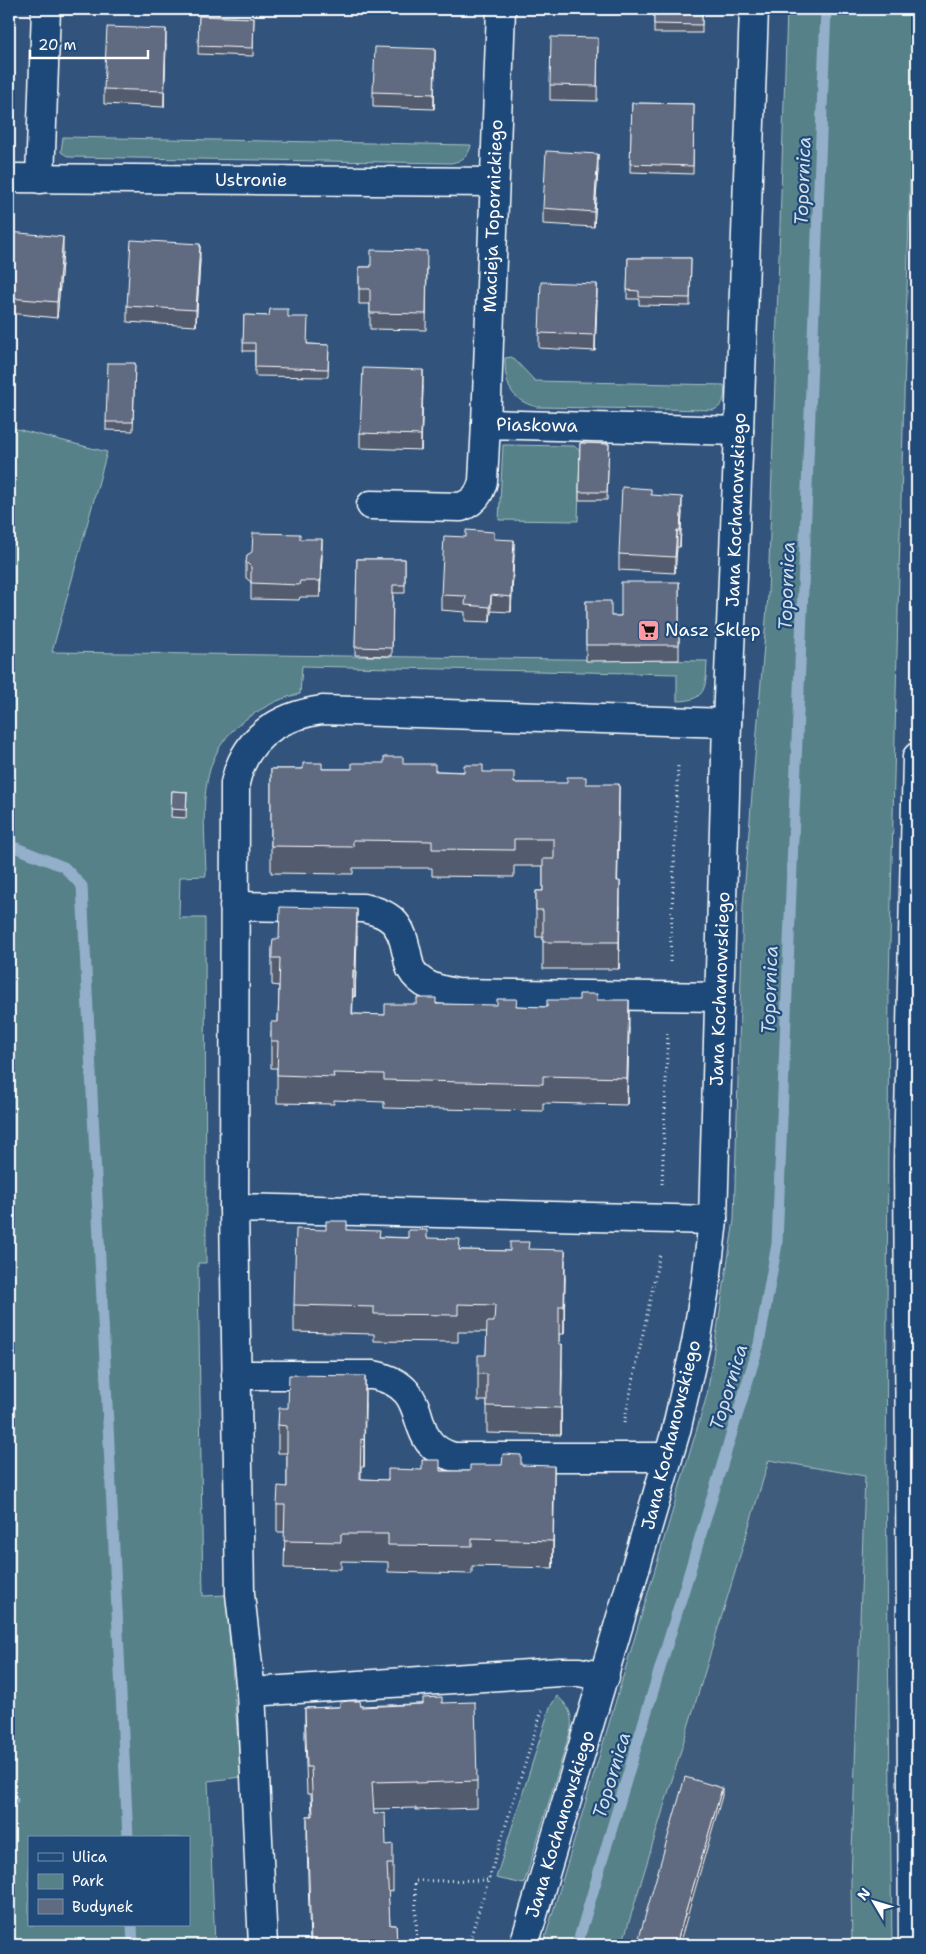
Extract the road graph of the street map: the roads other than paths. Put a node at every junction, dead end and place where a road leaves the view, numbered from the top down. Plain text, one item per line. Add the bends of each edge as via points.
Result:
1 (46, 9) edge
2 (501, 9) edge
3 (754, 9) edge
4 (9, 178) edge
5 (40, 179) junction
6 (494, 182) junction
7 (486, 424) junction
8 (740, 431) junction
9 (371, 505) dead end
10 (727, 722) junction
11 (917, 757) edge
12 (234, 906) junction
13 (720, 997) junction
14 (234, 1208) junction
15 (712, 1220) junction
16 (236, 1375) junction
17 (668, 1457) junction
18 (605, 1677) junction
19 (251, 1692) junction
20 (263, 1945) edge
21 (524, 1945) edge
22 (913, 1945) edge

1 - 5 street
2 - 6 street, Macieja Topornickiego
3 - 8 street, Jana Kochanowskiego
4 - 5 street, Ustronie
5 - 6 street, Ustronie
6 - 7 street, Macieja Topornickiego
7 - 8 street, Piaskowa
7 - 9 street, Piaskowa via 481,490 468,504 461,507
8 - 10 street, Jana Kochanowskiego
10 - 12 street via 322,710 304,713 273,727 258,738 239,766 235,784
10 - 13 street, Jana Kochanowskiego
11 - 22 street via 908,1162
12 - 13 street via 363,908 376,911 399,927 410,967 416,976 433,988 444,991
12 - 14 street
13 - 15 street, Jana Kochanowskiego
14 - 15 street
14 - 16 street
15 - 17 street, Jana Kochanowskiego via 696,1343
16 - 17 street via 373,1375 384,1378 403,1388 411,1397 426,1440 435,1449 454,1457
16 - 19 street via 240,1594
17 - 18 street, Jana Kochanowskiego
18 - 19 street via 560,1672
18 - 21 street, Jana Kochanowskiego
19 - 20 street

